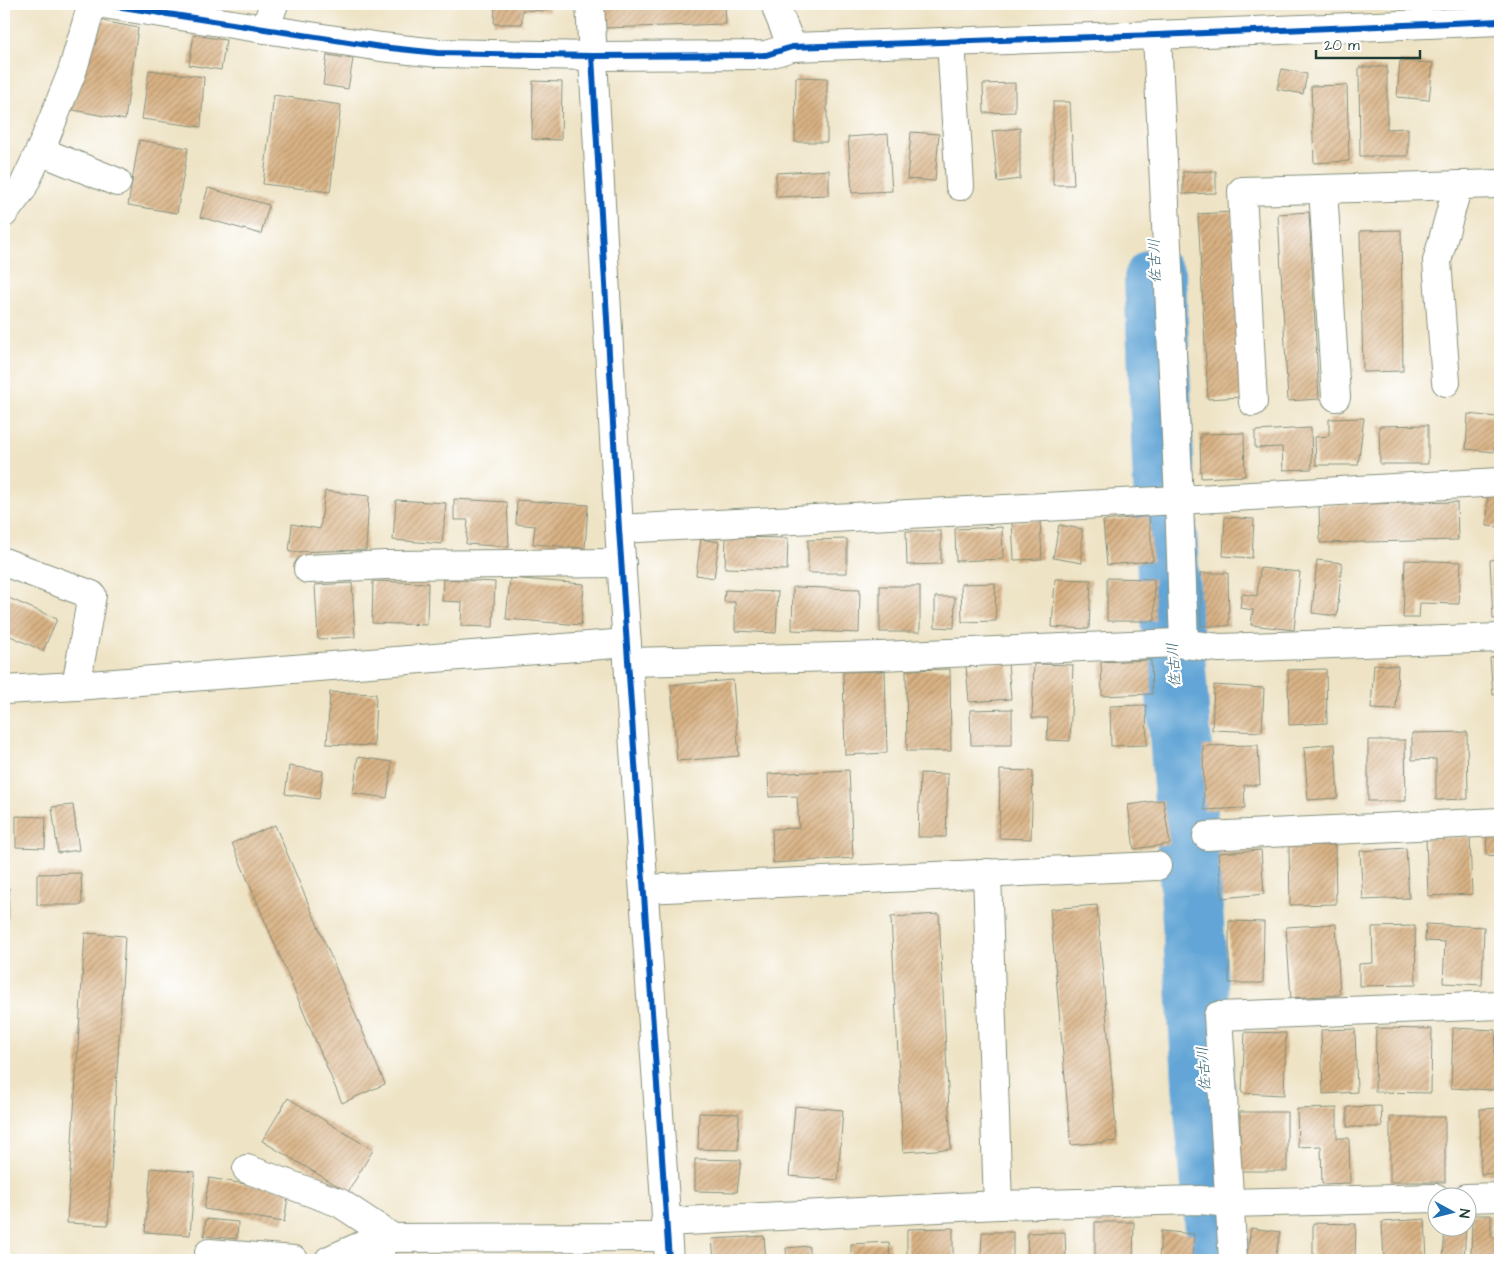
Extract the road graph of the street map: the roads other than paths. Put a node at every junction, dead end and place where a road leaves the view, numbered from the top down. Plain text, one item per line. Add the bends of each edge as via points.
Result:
1 (92, 4) edge
2 (103, 4) edge
3 (274, 4) edge
4 (590, 4) edge
5 (776, 4) edge
6 (1500, 21) edge
7 (265, 29) junction
8 (1157, 35) junction
9 (951, 42) junction
10 (792, 47) junction
11 (592, 56) junction
12 (40, 151) junction
13 (117, 182) dead end
14 (1500, 184) edge
15 (1458, 185) junction
16 (960, 186) dead end
17 (1323, 189) junction
18 (4, 213) edge
19 (1446, 382) dead end
20 (1336, 397) dead end
21 (1253, 402) dead end
22 (1500, 482) edge
23 (1169, 500) junction
24 (619, 529) junction
25 (4, 562) edge
26 (622, 564) junction
27 (308, 569) dead end
28 (1500, 638) edge
29 (1175, 643) junction
30 (627, 653) junction
31 (76, 686) junction
32 (4, 690) edge
33 (1500, 822) edge
34 (1207, 836) dead end
35 (1156, 866) dead end
36 (987, 873) junction
37 (644, 889) junction
38 (1500, 1004) edge
39 (247, 1169) dead end
40 (1500, 1197) edge
41 (1426, 1198) edge
42 (1476, 1198) edge
43 (1216, 1202) junction
44 (998, 1205) junction
45 (667, 1240) edge
46 (384, 1245) edge
47 (208, 1253) dead end
48 (294, 1260) edge
49 (330, 1260) edge
50 (1233, 1260) edge

1 - 12 street via 72,72
2 - 7 street
3 - 7 street
4 - 11 street
5 - 10 street
6 - 8 street
7 - 11 street via 438,53
8 - 9 street
8 - 23 street
9 - 10 street
9 - 16 street
10 - 11 street via 766,55
11 - 24 street
12 - 13 street
12 - 18 street via 22,189
14 - 15 street
15 - 17 street
15 - 19 street via 1437,260
17 - 20 street
17 - 21 street via 1242,191
22 - 23 street
23 - 24 street
23 - 29 street
24 - 26 street
25 - 31 street via 92,594
26 - 27 street via 385,565
26 - 30 street
28 - 29 street via 1220,648
29 - 30 street via 881,656
30 - 31 street
30 - 37 street
31 - 32 street
33 - 34 street
35 - 36 street
36 - 37 street
36 - 44 street
37 - 45 street
38 - 43 street via 1218,1016
39 - 46 street via 340,1203
40 - 42 street
41 - 43 street
43 - 44 street
43 - 50 street
44 - 45 street
45 - 46 street
46 - 49 street
47 - 48 street

